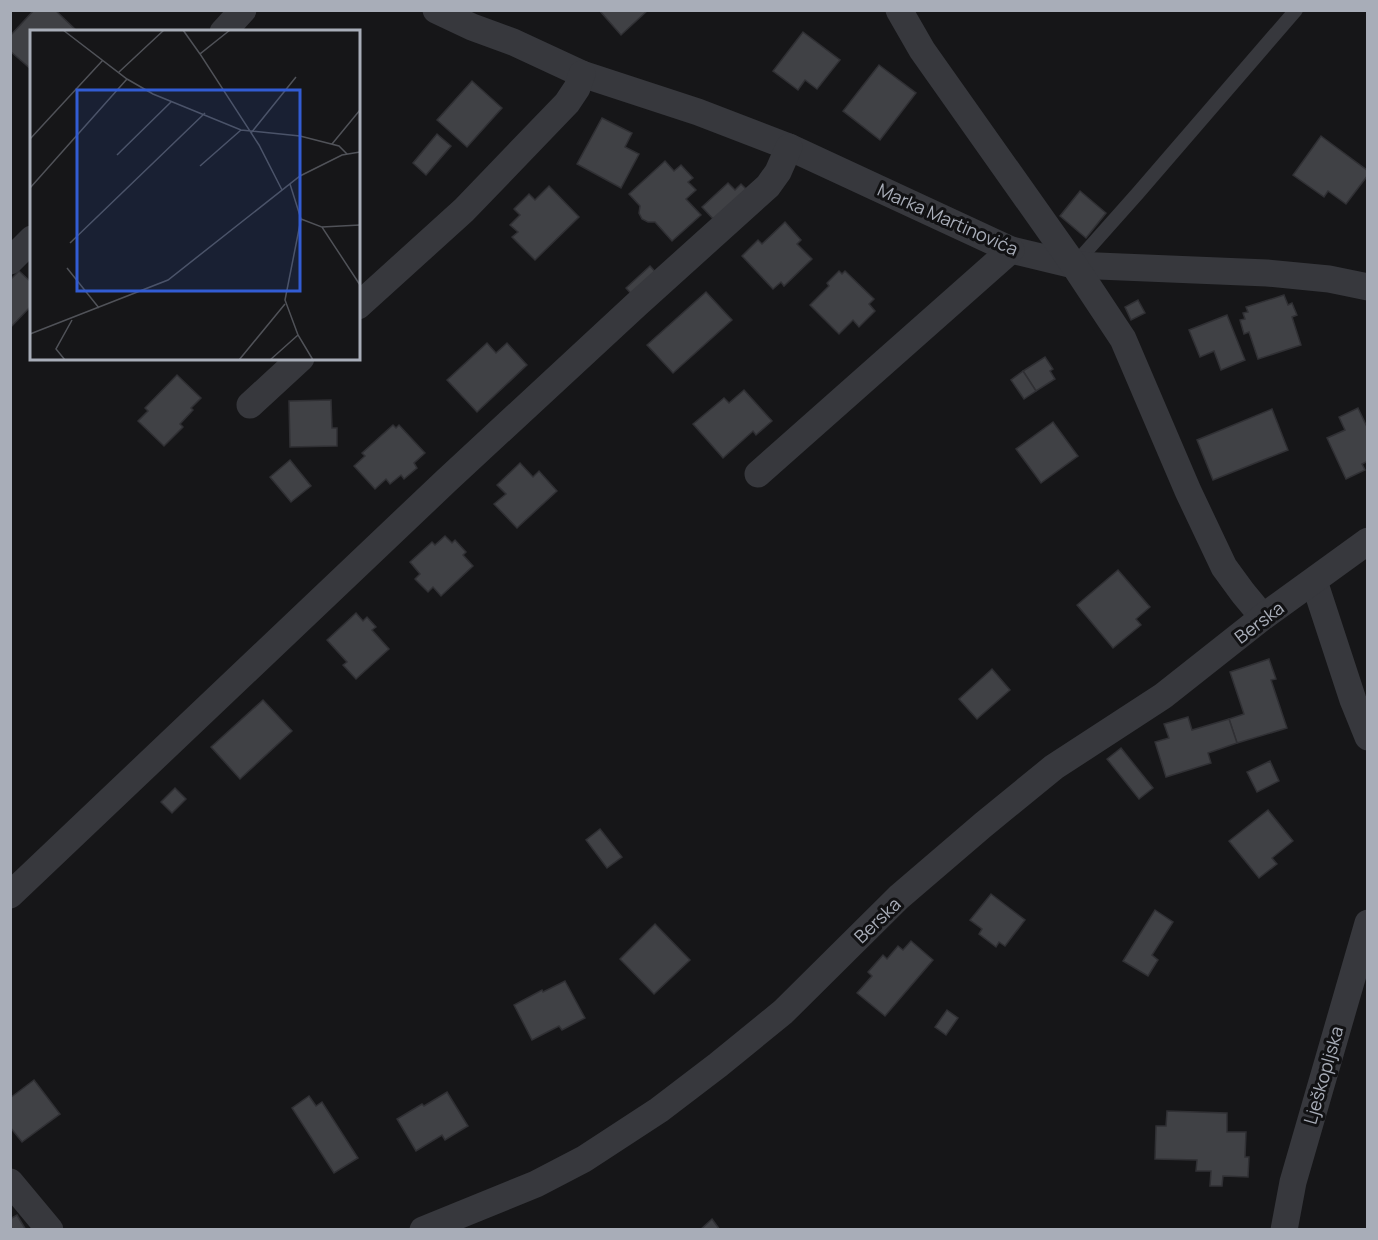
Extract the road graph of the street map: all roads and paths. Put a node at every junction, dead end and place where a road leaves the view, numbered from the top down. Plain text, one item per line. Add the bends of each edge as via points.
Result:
1 (243, 10) edge
2 (436, 10) edge
3 (899, 10) edge
4 (1296, 10) edge
5 (225, 30) edge
6 (582, 74) junction
7 (789, 147) junction
8 (30, 241) edge
9 (425, 246) junction
10 (1011, 250) junction
11 (10, 261) edge
12 (1074, 265) junction
13 (360, 281) edge
14 (1368, 287) edge
15 (360, 304) edge
16 (276, 360) edge
17 (298, 360) edge
18 (758, 474) dead end
19 (1368, 541) edge
20 (1314, 581) junction
21 (1263, 617) junction
22 (1368, 737) edge
23 (10, 895) edge
24 (1368, 922) edge
25 (10, 1182) edge
26 (51, 1230) edge
27 (423, 1230) edge
28 (1284, 1230) edge

1 - 5 street
2 - 6 street, Marka Martinovića
3 - 12 street via 922,50
4 - 12 lane
6 - 7 street, Marka Martinovića
6 - 9 street via 567,103
7 - 10 street, Marka Martinovića
7 - 23 street via 768,186 446,481
8 - 11 street
9 - 13 street via 412,243 398,247
9 - 15 street
10 - 12 street, Marka Martinovića
10 - 18 street
12 - 14 street, Marka Martinovića via 1267,273
12 - 21 street via 1123,339 1224,567
16 - 17 street via 240,404
19 - 20 street, Berska
20 - 21 street, Berska
20 - 22 street
21 - 27 street, Berska via 1163,696 1054,767 899,897 783,1012 659,1110 554,1176
24 - 28 street, Lješkopljska via 1293,1182
25 - 26 street

